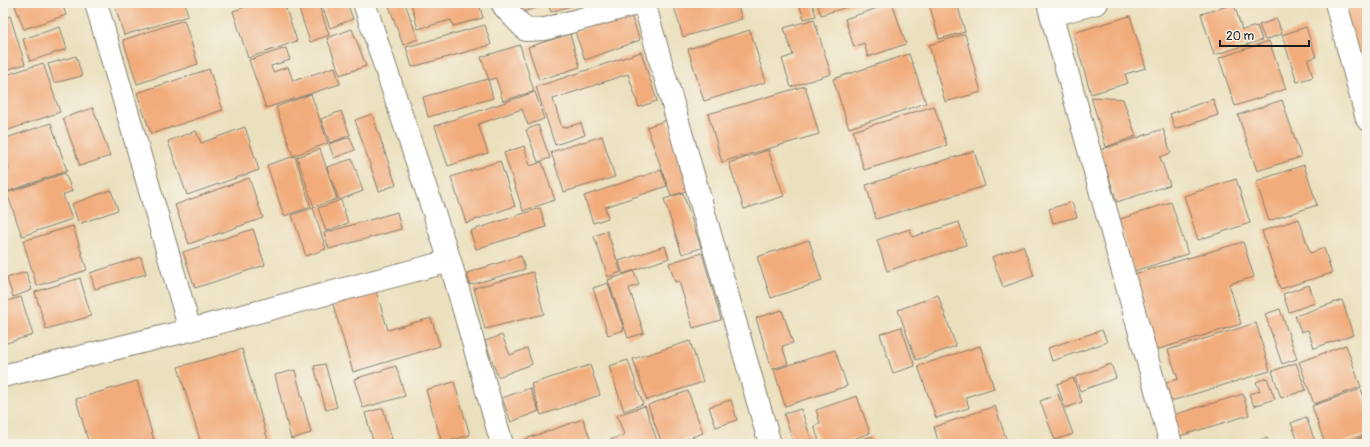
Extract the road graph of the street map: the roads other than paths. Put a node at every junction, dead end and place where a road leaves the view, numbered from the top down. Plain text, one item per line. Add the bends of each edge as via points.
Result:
1 (96, 3) edge
2 (364, 3) edge
3 (502, 3) edge
4 (640, 3) edge
5 (644, 3) edge
6 (1097, 3) edge
7 (1336, 3) edge
8 (1050, 9) edge
9 (1367, 119) edge
10 (450, 261) junction
11 (190, 330) junction
12 (3, 376) edge
13 (502, 444) edge
14 (770, 444) edge
15 (1171, 444) edge

1 - 11 street
2 - 10 street
3 - 4 street via 526,30 545,29
5 - 14 street
6 - 8 street
7 - 9 street
8 - 15 street
10 - 11 street
10 - 13 street
11 - 12 street

